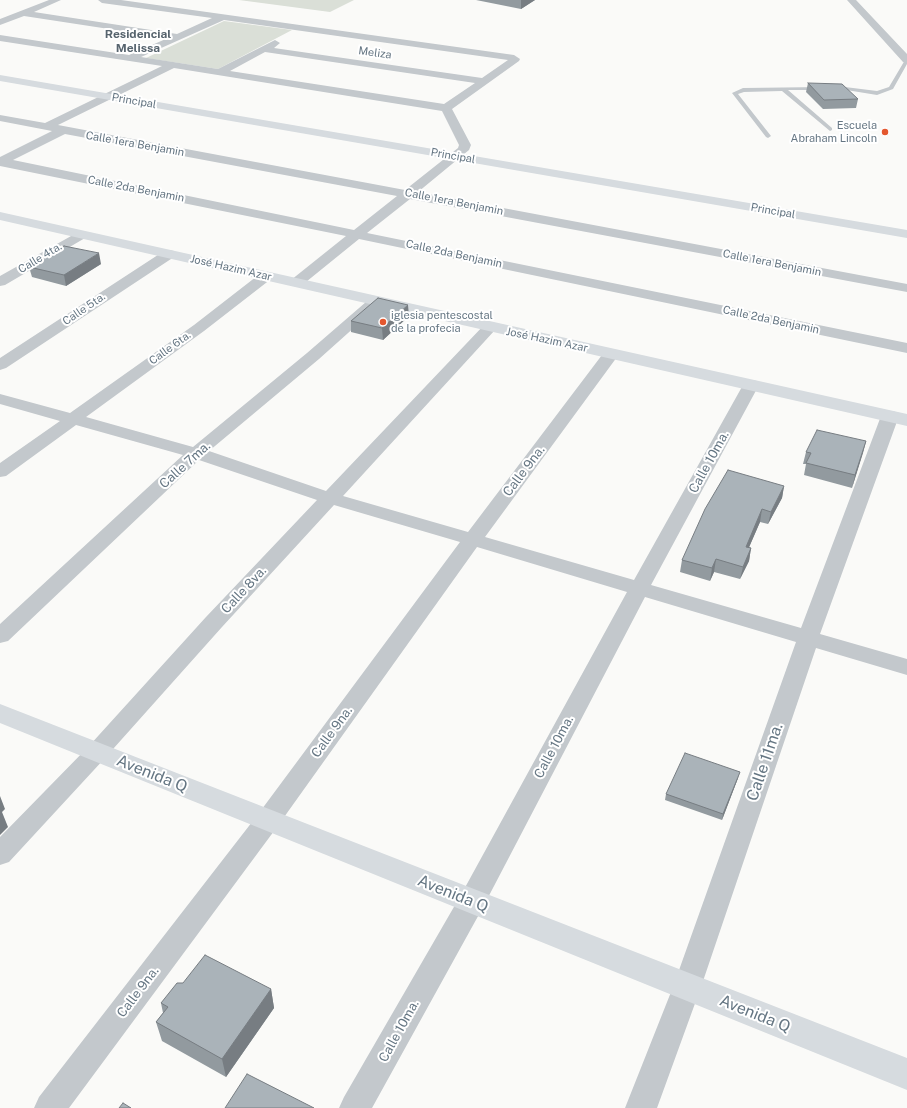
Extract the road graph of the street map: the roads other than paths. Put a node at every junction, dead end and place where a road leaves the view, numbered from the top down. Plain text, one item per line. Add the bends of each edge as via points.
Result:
1 (57, 0) edge
2 (102, 0) edge
3 (851, 0) edge
4 (23, 13) junction
5 (222, 16) junction
6 (0, 22) edge
7 (304, 28) junction
8 (180, 36) junction
9 (0, 38) edge
10 (263, 49) junction
11 (131, 58) junction
12 (907, 60) edge
13 (173, 65) junction
14 (0, 72) edge
15 (218, 72) junction
16 (0, 78) edge
17 (484, 81) junction
18 (783, 89) junction
19 (113, 94) junction
20 (446, 108) junction
21 (0, 118) edge
22 (46, 127) junction
23 (830, 129) dead end
24 (63, 130) junction
25 (768, 136) dead end
26 (459, 153) junction
27 (0, 162) edge
28 (407, 194) junction
29 (0, 216) edge
30 (907, 227) edge
31 (358, 234) junction
32 (907, 234) edge
33 (80, 235) junction
34 (169, 254) junction
35 (266, 276) junction
36 (0, 282) edge
37 (296, 283) junction
38 (907, 288) edge
39 (375, 301) junction
40 (490, 327) junction
41 (907, 348) edge
42 (611, 354) junction
43 (0, 365) edge
44 (751, 386) junction
45 (0, 399) edge
46 (898, 418) edge
47 (73, 419) junction
48 (196, 453) junction
49 (0, 472) edge
50 (330, 498) junction
51 (472, 540) junction
52 (639, 588) junction
53 (0, 636) edge
54 (808, 638) junction
55 (907, 667) edge
56 (0, 714) edge
57 (97, 752) junction
58 (268, 820) junction
59 (0, 854) edge
60 (472, 901) junction
61 (687, 987) junction
62 (907, 1074) edge
63 (50, 1108) edge
64 (355, 1108) edge
65 (641, 1108) edge

1 - 4 street
2 - 5 street
3 - 12 street
4 - 6 street
4 - 8 street
5 - 7 street
5 - 8 street
7 - 10 street
7 - 17 street via 514,58 515,60
8 - 11 street
9 - 11 street
10 - 15 street
10 - 17 street, Meliza
11 - 13 street
12 - 18 lane via 891,88 877,93 831,88
13 - 15 street
13 - 19 street
14 - 19 street, Principal
15 - 20 street
16 - 19 street, Principal
17 - 20 street
18 - 23 lane
18 - 25 lane via 743,90 735,93
19 - 22 street
19 - 26 street, Principal
20 - 26 street via 465,145
21 - 22 street, Calle 1era Benjamin
22 - 24 street, Calle 1era Benjamin
24 - 27 street
24 - 28 street, Calle 1era Benjamin
26 - 28 street
26 - 30 street, Principal
26 - 32 street, Principal
27 - 31 street, Calle 2da Benjamin
28 - 31 street
28 - 38 street, Calle 1era Benjamin
29 - 33 street, José Hazim Azar
31 - 37 street
31 - 41 street, Calle 2da Benjamin
33 - 34 street, José Hazim Azar
33 - 36 street, Calle 4ta.
34 - 35 street, José Hazim Azar
34 - 43 street, Calle 5ta.
35 - 37 street, José Hazim Azar
35 - 47 street, Calle 6ta.
37 - 39 street, José Hazim Azar
39 - 40 street, José Hazim Azar
39 - 48 street, Calle 7ma.
40 - 42 street, José Hazim Azar
40 - 50 street, Calle 8va.
42 - 44 street, José Hazim Azar
42 - 51 street, Calle 9na.
44 - 46 street, José Hazim Azar
44 - 52 street, Calle 10ma.
45 - 47 street
46 - 54 street, Calle 11ma.
47 - 48 street
47 - 49 street, Calle 6ta.
48 - 50 street
48 - 53 street, Calle 7ma.
50 - 51 street
50 - 57 street, Calle 8va.
51 - 52 street
51 - 58 street, Calle 9na.
52 - 54 street
52 - 60 street, Calle 10ma.
54 - 55 street
54 - 61 street, Calle 11ma.
56 - 57 street, Avenida Q
57 - 58 street, Avenida Q
57 - 59 street, Calle 8va.
58 - 60 street, Avenida Q
58 - 63 street, Calle 9na.
60 - 61 street, Avenida Q
60 - 64 street, Calle 10ma.
61 - 62 street, Avenida Q
61 - 65 street, Calle 11ma.

